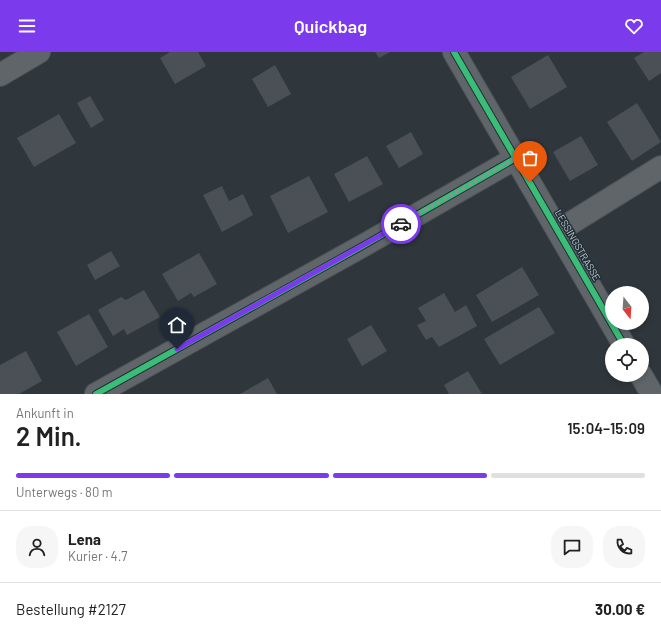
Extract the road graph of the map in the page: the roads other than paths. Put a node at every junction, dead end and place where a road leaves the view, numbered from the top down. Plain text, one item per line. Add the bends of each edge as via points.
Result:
1 (38, 52) edge
2 (454, 52) edge
3 (0, 75) edge
4 (516, 158) junction
5 (661, 167) edge
6 (558, 231) junction
7 (620, 338) edge
8 (645, 382) edge
9 (96, 394) edge
10 (652, 394) edge

1 - 3 street
2 - 4 street, LESSINGSTRASSE
4 - 6 street, LESSINGSTRASSE
4 - 9 street
5 - 6 street
6 - 7 street, LESSINGSTRASSE
8 - 10 street

